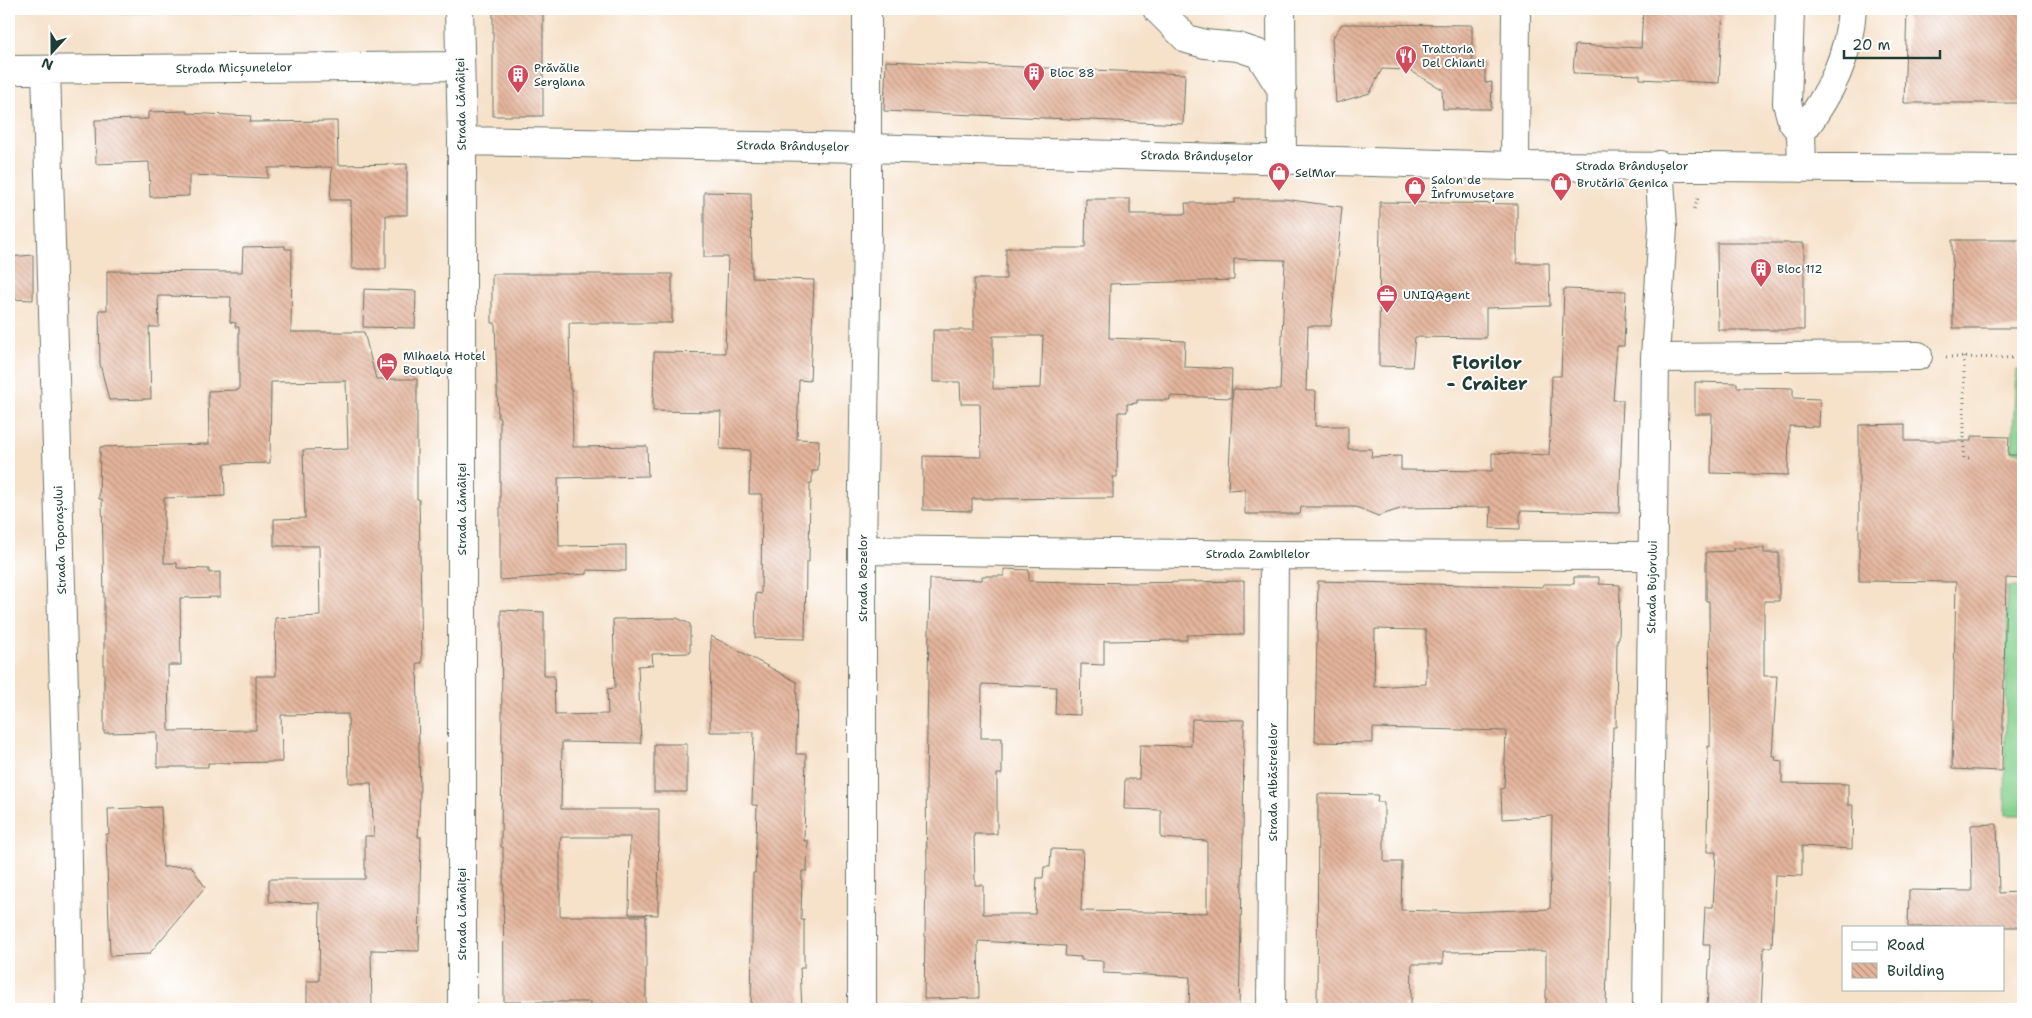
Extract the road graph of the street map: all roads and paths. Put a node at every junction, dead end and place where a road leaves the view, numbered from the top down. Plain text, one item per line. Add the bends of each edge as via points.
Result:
1 (459, 9) edge
2 (867, 9) edge
3 (1157, 9) edge
4 (1281, 9) edge
5 (1516, 9) edge
6 (1790, 9) edge
7 (1852, 9) edge
8 (460, 66) junction
9 (9, 70) edge
10 (46, 70) junction
11 (1282, 90) junction
12 (1801, 133) junction
13 (462, 141) junction
14 (866, 148) junction
15 (1282, 158) junction
16 (1515, 166) junction
17 (1659, 166) junction
18 (1802, 168) junction
19 (2023, 169) edge
20 (1918, 356) joint
21 (1964, 357) junction
22 (1655, 358) junction
23 (2023, 358) edge
24 (1970, 458) dead end
25 (862, 550) junction
26 (1274, 555) junction
27 (1653, 556) junction
28 (70, 1009) edge
29 (462, 1009) edge
30 (862, 1009) edge
31 (1271, 1009) edge
32 (1647, 1009) edge

1 - 8 street, Strada Lămâiței
2 - 14 street, Strada Rozelor
3 - 11 street via 1187,39 1238,47 1259,54
4 - 11 street
5 - 16 street
6 - 12 street via 1787,103 1792,121
7 - 12 street via 1851,34 1834,80 1819,109
8 - 10 street, Strada Micșunelelor
8 - 13 street, Strada Lămâiței
9 - 10 street, Strada Micșunelelor
10 - 28 street, Strada Toporașului via 66,744
11 - 15 street
12 - 18 street
13 - 14 street, Strada Brândușelor
13 - 29 street, Strada Lămâiței
14 - 15 street, Strada Brândușelor
14 - 25 street, Strada Rozelor
15 - 16 street, Strada Brândușelor
16 - 17 street, Strada Brândușelor
17 - 18 street, Strada Brândușelor
17 - 22 street, Strada Bujorului via 1663,227
18 - 19 street, Strada Brândușelor
20 - 21 path
20 - 22 street
21 - 23 path
21 - 24 path via 1964,458
22 - 27 street, Strada Bujorului
25 - 26 street, Strada Zambilelor
25 - 30 street, Strada Rozelor
26 - 27 street, Strada Zambilelor
26 - 31 street, Strada Albăstrelelor
27 - 32 street, Strada Bujorului

